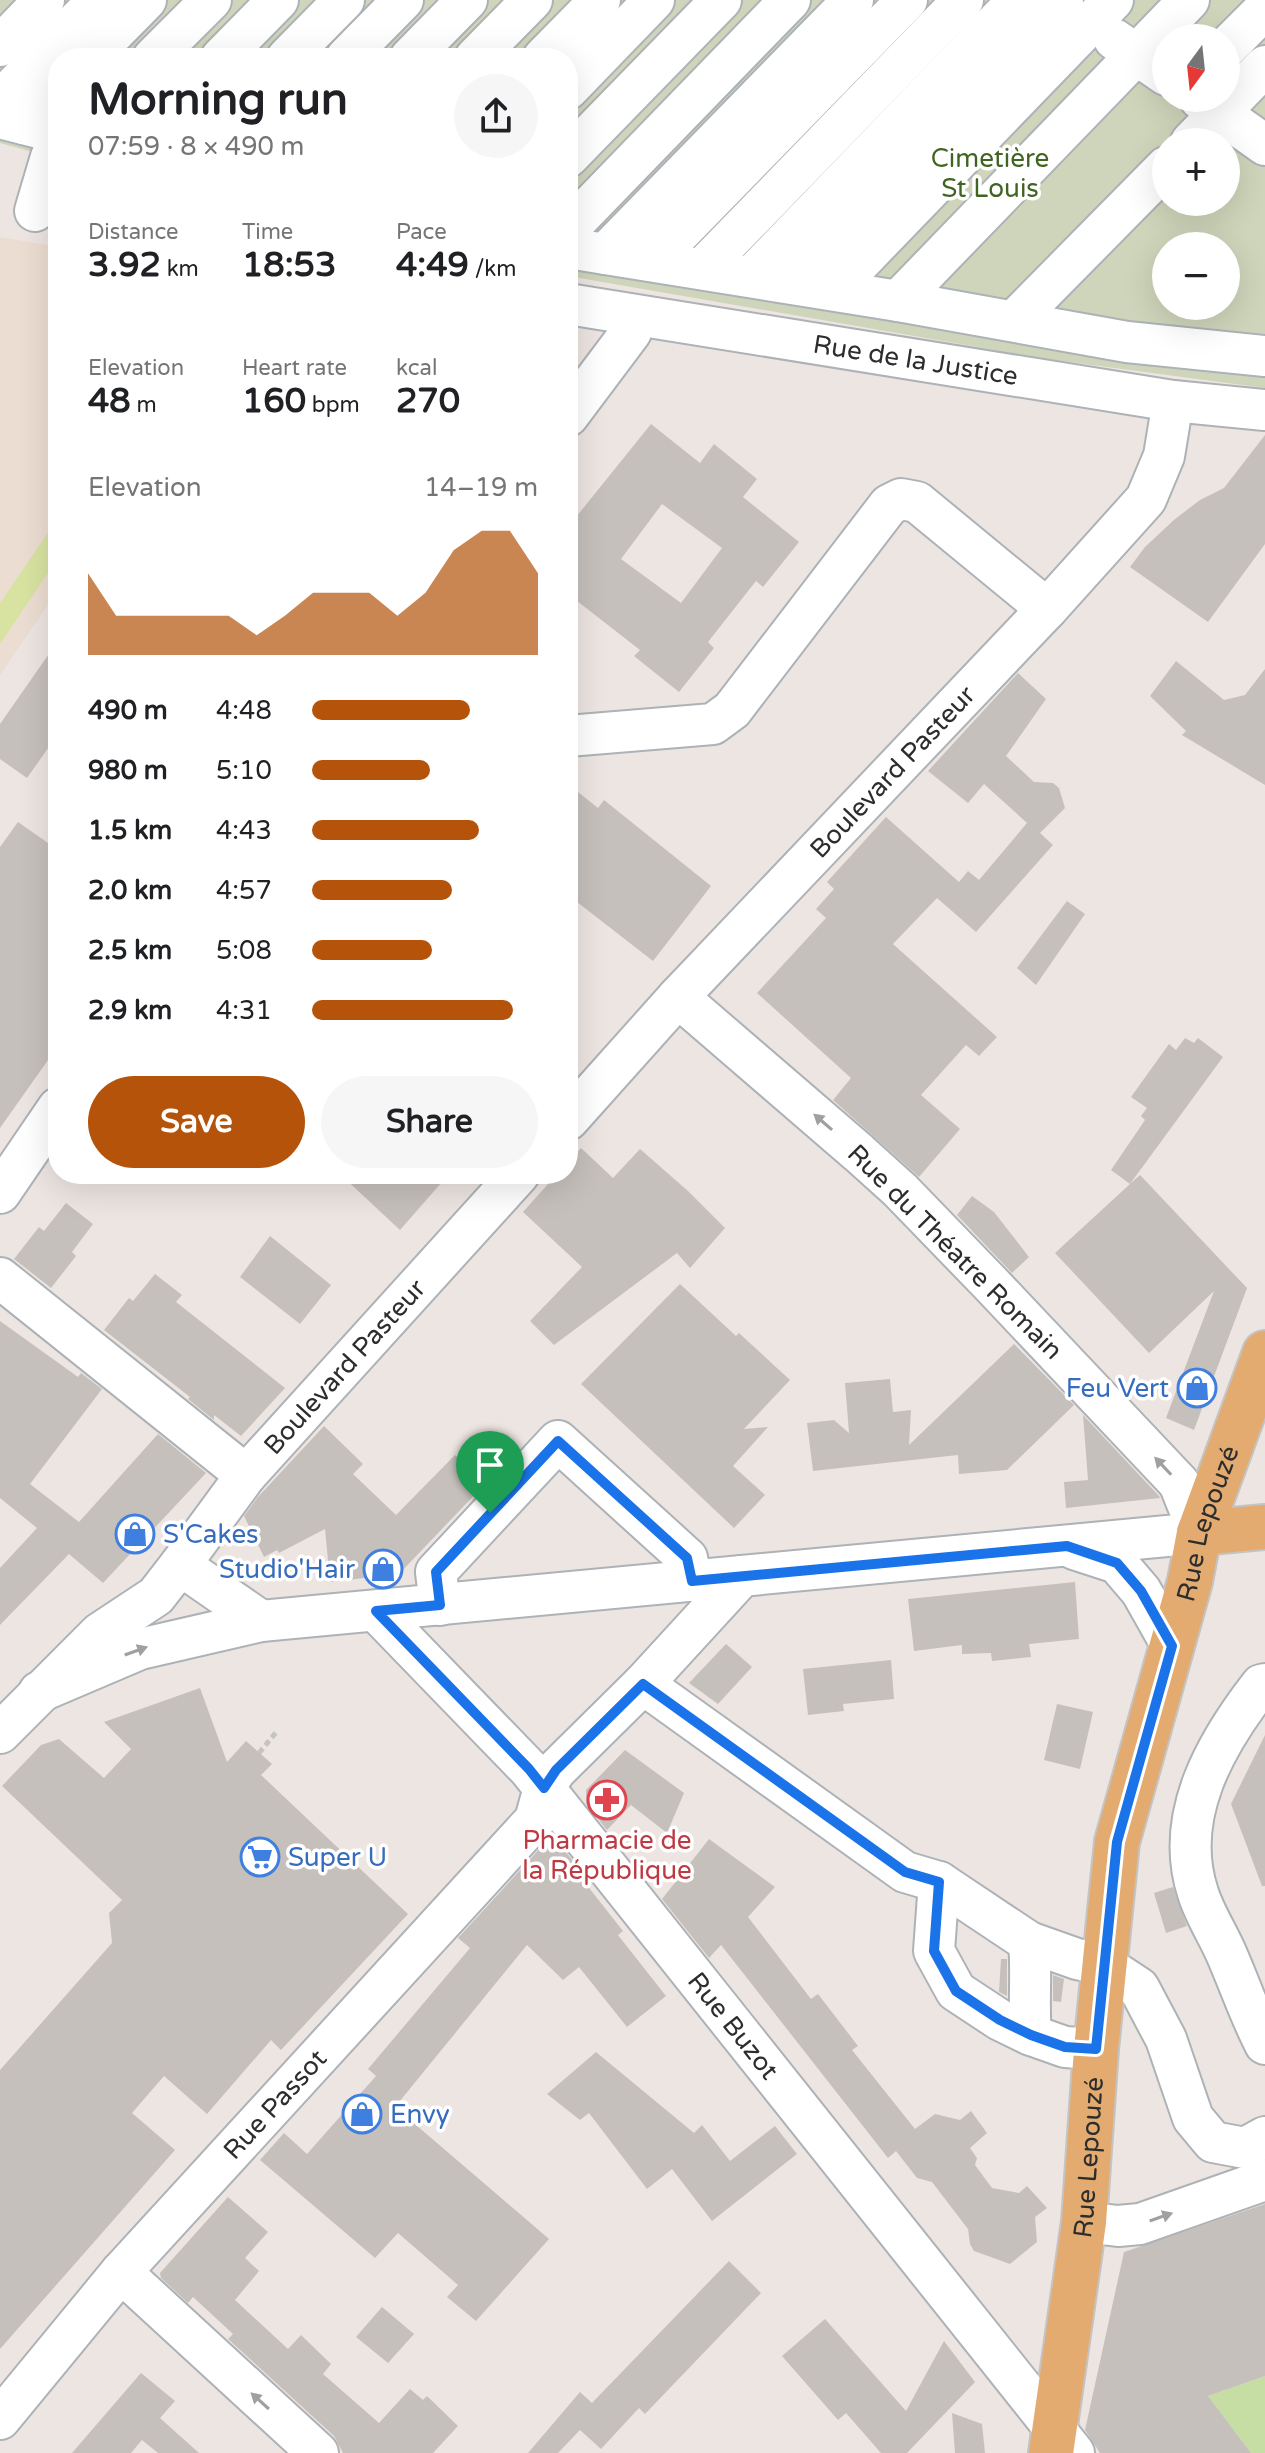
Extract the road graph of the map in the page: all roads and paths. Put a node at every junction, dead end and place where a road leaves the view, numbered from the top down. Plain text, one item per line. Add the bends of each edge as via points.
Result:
1 (44, 0) edge
2 (98, 0) edge
3 (146, 0) edge
4 (211, 0) edge
5 (278, 0) edge
6 (344, 0) edge
7 (403, 0) edge
8 (467, 0) edge
9 (532, 0) edge
10 (600, 0) edge
11 (654, 0) edge
12 (721, 0) edge
13 (790, 0) edge
14 (853, 0) edge
15 (907, 0) edge
16 (963, 0) edge
17 (1018, 0) edge
18 (1189, 0) edge
19 (1077, 5) edge
20 (1265, 9) edge
21 (1240, 34) edge
22 (0, 46) edge
23 (67, 48) edge
24 (99, 48) edge
25 (163, 48) edge
26 (231, 48) edge
27 (297, 48) edge
28 (356, 48) edge
29 (420, 48) edge
30 (485, 48) edge
31 (553, 48) edge
32 (1151, 65) edge
33 (1265, 66) edge
34 (48, 77) edge
35 (578, 79) edge
36 (1240, 84) edge
37 (48, 98) edge
38 (1218, 112) edge
39 (21, 119) edge
40 (1265, 145) edge
41 (578, 147) edge
42 (48, 165) edge
43 (1152, 181) edge
44 (31, 210) edge
45 (578, 219) edge
46 (586, 251) edge
47 (652, 261) junction
48 (702, 269) junction
49 (751, 277) junction
50 (795, 284) junction
51 (833, 290) junction
52 (898, 301) junction
53 (578, 306) edge
54 (634, 316) junction
55 (1014, 321) junction
56 (1265, 356) edge
57 (1173, 401) junction
58 (578, 403) edge
59 (1265, 410) edge
60 (1047, 609) junction
61 (578, 735) edge
62 (678, 997) junction
63 (578, 1109) edge
64 (48, 1123) edge
65 (510, 1184) edge
66 (0, 1193) edge
67 (0, 1278) edge
68 (1265, 1353) edge
69 (1247, 1400) junction
70 (1265, 1456) edge
71 (246, 1475) junction
72 (1265, 1527) edge
73 (1199, 1533) junction
74 (1067, 1546) junction
75 (180, 1565) junction
76 (742, 1576) junction
77 (692, 1581) junction
78 (440, 1605) junction
79 (376, 1611) junction
80 (261, 1621) junction
81 (1172, 1646) junction
82 (643, 1684) junction
83 (1265, 1684) edge
84 (39, 1692) junction
85 (278, 1730) dead end
86 (0, 1733) edge
87 (259, 1753) dead end
88 (544, 1788) junction
89 (939, 1882) junction
90 (1029, 1942) junction
91 (1104, 1965) junction
92 (1031, 2035) junction
93 (1265, 2044) edge
94 (1096, 2049) junction
95 (1265, 2137) edge
96 (1265, 2180) edge
97 (1084, 2222) junction
98 (121, 2272) junction
99 (0, 2419) edge
100 (1060, 2445) edge
101 (318, 2453) edge

1 - 22 street
2 - 23 street
3 - 24 street
4 - 25 street
5 - 26 street
6 - 27 street
7 - 28 street
8 - 29 street
9 - 30 street
10 - 31 street
11 - 35 street
12 - 41 street
13 - 45 street
14 - 46 street
15 - 47 street
16 - 48 street
17 - 49 street
18 - 32 street
19 - 32 street
19 - 50 street
19 - 51 street
20 - 21 street
32 - 52 street
33 - 36 street
34 - 39 street
37 - 39 street
38 - 40 street
42 - 44 street
43 - 55 street
46 - 47 street
47 - 48 street
48 - 49 street
49 - 50 street
50 - 51 street
51 - 52 street
52 - 55 street
53 - 54 street, Rue de la Justice
54 - 57 street, Rue de la Justice
54 - 58 street via 631,332
55 - 56 street via 1127,342
57 - 59 street, Rue de la Justice
57 - 60 street, Boulevard Pasteur via 1164,456 1146,499
60 - 61 street via 917,502 901,499 889,505 732,710 713,724
60 - 62 street, Boulevard Pasteur
62 - 63 street, Boulevard Pasteur
73 -> 62 street, Rue du Théatre Romain via 1179,1483 900,1190
64 - 66 street
65 - 71 street, Boulevard Pasteur
67 - 71 street
68 - 69 main road, Rue Lepouzé
69 - 70 main road, Rue Lepouzé
69 - 73 main road, Rue Lepouzé
71 - 75 street, Boulevard Pasteur
72 - 73 main road
73 - 74 street
73 - 81 main road, Rue Lepouzé
74 - 76 street
74 - 81 street via 1117,1563 1141,1591
75 - 80 street
75 - 84 street, Boulevard Pasteur via 156,1596 100,1633
76 - 77 street
76 - 82 street, Rue Passot
77 - 78 street
77 - 78 street via 687,1558 558,1441 436,1572
78 - 79 street
79 - 80 street
79 - 88 street, Rue Buzot
84 -> 80 street via 140,1649
81 - 91 main road, Rue Lepouzé via 1117,1842
82 - 88 street, Rue Passot
82 - 89 street via 905,1872
83 - 93 street via 1232,1722 1212,1758 1193,1811 1189,1849 1198,1893
84 - 86 street
85 - 87 path
88 - 98 street, Rue Passot via 535,1820
88 - 100 street, Rue Buzot
89 - 90 street
89 - 92 street via 934,1951 956,1991
90 - 91 street
90 - 92 street
91 - 94 main road, Rue Lepouzé
91 - 95 street via 1139,1988 1166,2039 1193,2118 1213,2142 1245,2148
92 - 94 street via 1065,2047
94 - 97 main road, Rue Lepouzé
97 -> 96 street via 1140,2224
97 - 100 main road, Rue Lepouzé
98 - 99 street, Rue Passot
101 -> 98 street

